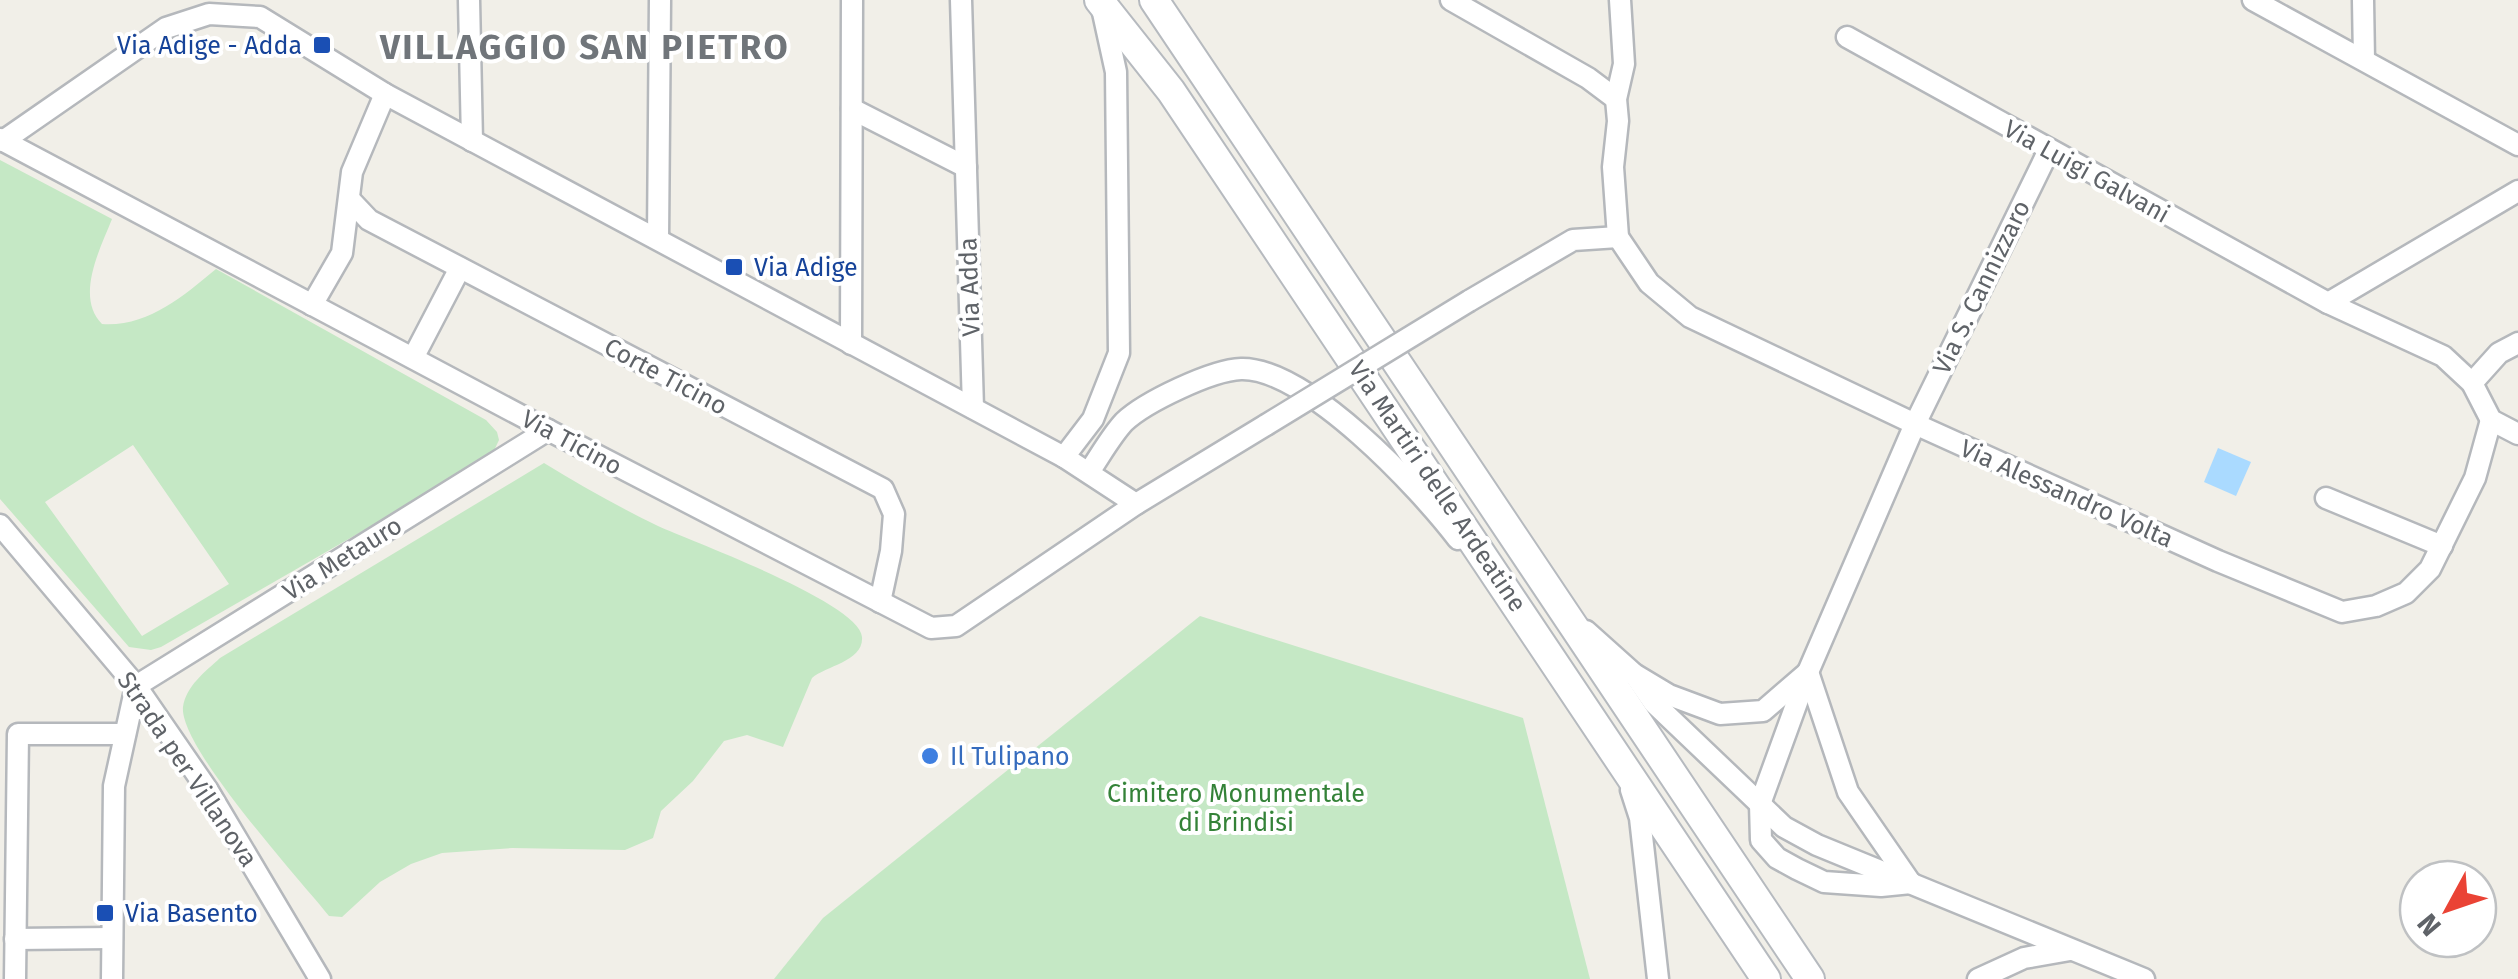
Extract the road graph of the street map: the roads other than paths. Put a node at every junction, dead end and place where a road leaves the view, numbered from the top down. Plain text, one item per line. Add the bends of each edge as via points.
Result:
1 (469, 0) edge
2 (660, 0) edge
3 (852, 0) edge
4 (961, 0) edge
5 (1154, 0) edge
6 (1452, 0) edge
7 (1620, 0) edge
8 (2253, 0) edge
9 (2363, 0) edge
10 (1100, 1) edge
11 (262, 8) edge
12 (1847, 38) dead end
13 (2364, 60) junction
14 (385, 94) junction
15 (1616, 100) junction
16 (852, 108) junction
17 (2, 140) edge
18 (472, 140) junction
19 (2518, 145) edge
20 (2049, 150) junction
21 (966, 166) junction
22 (2518, 191) edge
23 (350, 201) junction
24 (1618, 237) junction
25 (658, 240) junction
26 (460, 268) junction
27 (2328, 303) junction
28 (312, 305) junction
29 (2518, 343) edge
30 (852, 344) junction
31 (413, 358) junction
32 (2472, 383) junction
33 (973, 408) junction
34 (2490, 420) junction
35 (1915, 424) junction
36 (548, 430) junction
37 (2518, 434) edge
38 (1064, 457) junction
39 (1089, 472) junction
40 (2326, 498) dead end
41 (1136, 504) junction
42 (0, 526) edge
43 (2442, 546) junction
44 (880, 602) junction
45 (1568, 616) junction
46 (1544, 644) junction
47 (1808, 672) junction
48 (1634, 674) junction
49 (136, 686) junction
50 (125, 734) junction
51 (1624, 764) junction
52 (1760, 804) junction
53 (1911, 883) junction
54 (112, 938) junction
55 (15, 940) junction
56 (2070, 950) junction
57 (15, 979) edge
58 (112, 979) edge
59 (320, 979) edge
60 (1658, 979) edge
61 (1766, 979) edge
62 (1810, 979) edge
63 (1978, 979) edge
64 (2144, 979) edge

1 - 18 street
2 - 25 street
3 - 16 street
4 - 21 street, Via Adda
5 - 45 street, Via Martiri delle Ardeatine
6 - 15 street
7 - 15 street via 1624,64
8 - 13 street
9 - 13 street
10 - 38 street via 1116,72 1119,353 1093,418
10 - 46 street, Via Martiri delle Ardeatine via 1171,92
11 - 14 street
11 - 17 street via 166,28
12 - 20 street, Via Luigi Galvani
13 - 19 street
14 - 18 street
14 - 23 street via 352,172
15 - 24 street
16 - 21 street
16 - 30 street
17 - 28 street, Via Ticino
18 - 25 street
20 - 27 street, Via Luigi Galvani
20 - 35 street, Via S. Cannizzaro
21 - 33 street, Via Adda
22 - 27 street
23 - 26 street, Corte Ticino via 369,220
23 - 28 street via 342,253
24 - 35 street, Via Alessandro Volta via 1650,284 1690,316
24 - 41 street, Via Ticino, bridge via 1573,240
25 - 30 street
26 - 31 street
26 - 44 street, Corte Ticino via 882,489 894,514
27 - 32 street, Via Luigi Galvani via 2443,356
28 - 31 street, Via Ticino
29 - 32 street
30 - 33 street
31 - 36 street, Via Ticino
32 - 34 street
33 - 38 street
34 - 37 street
34 - 43 street, Via Alessandro Volta via 2475,478
35 - 43 street, Via Alessandro Volta via 2342,612 2406,593
35 - 47 street, Via S. Cannizzaro
36 - 44 street, Via Ticino
36 - 49 street, Via Metauro
38 - 39 street
39 - 41 street
39 - 46 street via 1125,422 1181,386 1240,369 1275,375 1350,424 1449,528
40 - 43 street
41 - 44 street, Via Ticino via 956,626 932,628
42 - 49 street, Strada per Villanova
45 - 48 street
45 - 62 street, Via Martiri delle Ardeatine
46 - 51 street, Via Martiri delle Ardeatine
47 - 48 street via 1764,711 1720,714
47 - 52 street, Via S. Cannizzaro
47 - 53 street via 1848,792
48 - 52 street via 1654,703
49 - 50 street
49 - 59 street, Strada per Villanova via 207,789
50 - 54 street via 114,786
50 - 55 street via 18,734
51 - 60 street via 1640,818
51 - 61 street, Via Martiri delle Ardeatine
52 - 53 street via 1817,845
52 - 53 street via 1761,840 1797,869 1824,882
53 - 56 street
54 - 55 street
54 - 58 street
55 - 57 street
56 - 63 street via 2024,958
56 - 64 street

